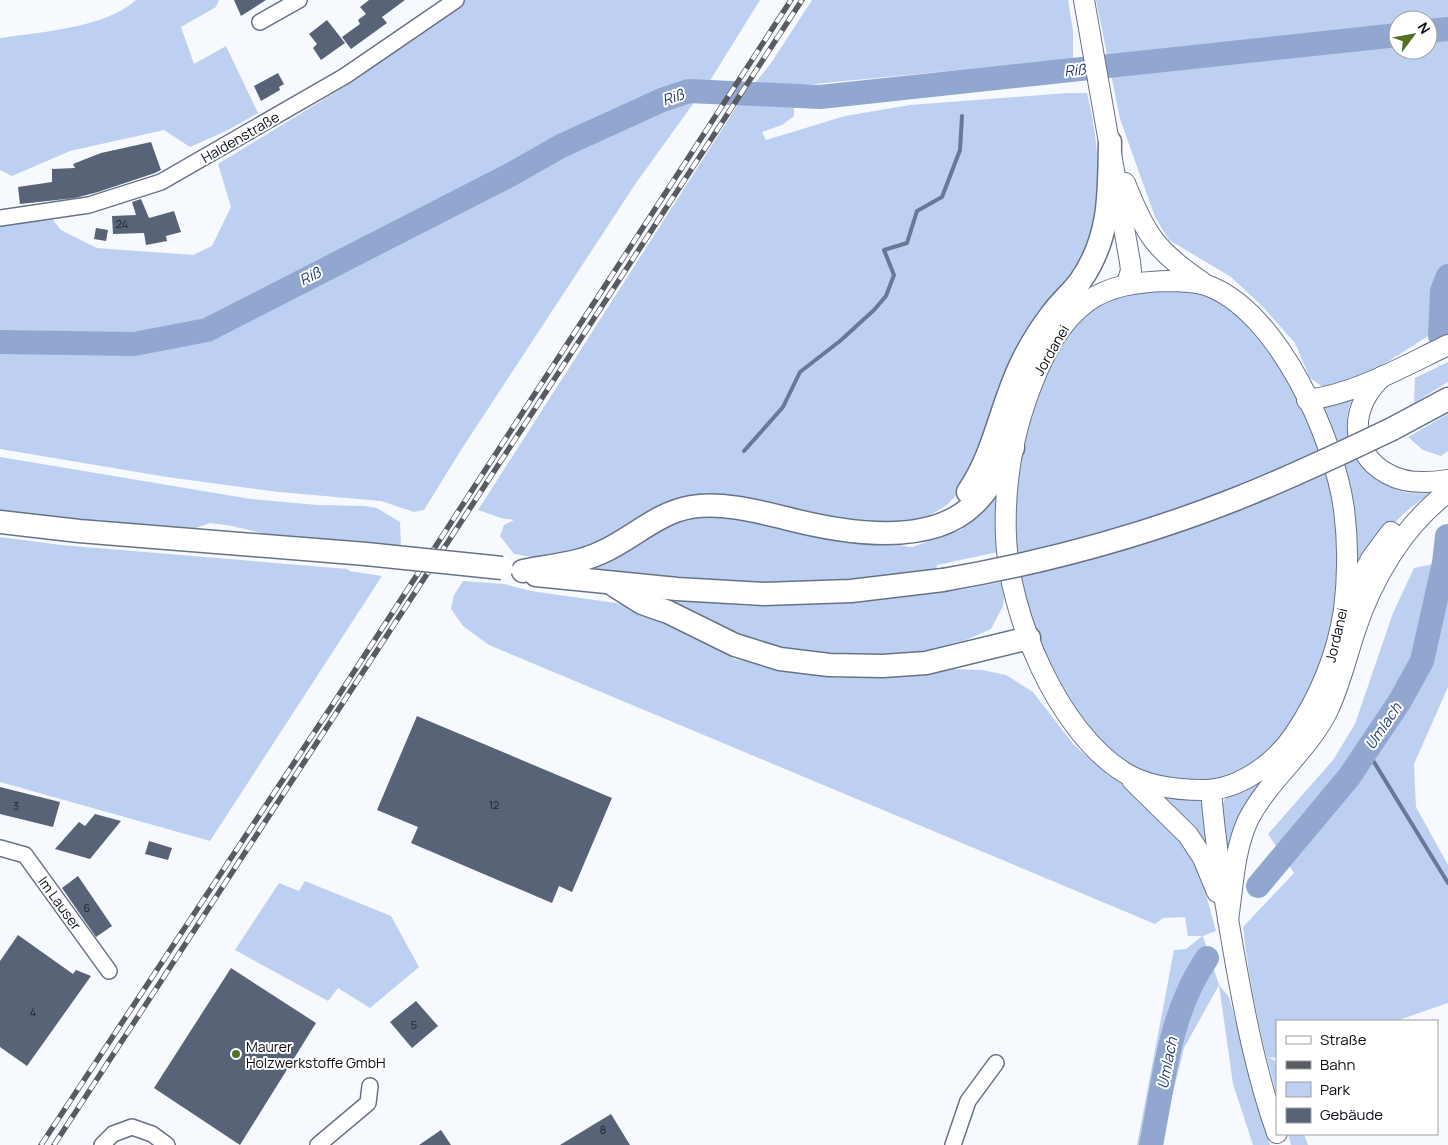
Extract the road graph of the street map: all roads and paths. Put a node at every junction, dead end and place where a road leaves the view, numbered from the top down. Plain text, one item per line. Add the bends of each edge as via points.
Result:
1 (299, 0) edge
2 (456, 0) edge
3 (1085, 6) edge
4 (260, 22) dead end
5 (1110, 142) junction
6 (0, 218) edge
7 (1126, 285) junction
8 (1208, 286) junction
9 (1448, 346) edge
10 (1383, 376) junction
11 (1448, 399) edge
12 (1307, 400) junction
13 (1013, 448) junction
14 (1448, 480) edge
15 (1448, 488) edge
16 (1448, 492) edge
17 (0, 522) edge
18 (929, 527) junction
19 (512, 570) junction
20 (612, 584) junction
21 (1344, 611) junction
22 (1028, 638) junction
23 (1126, 774) junction
24 (1210, 790) junction
25 (0, 848) edge
26 (1228, 920) junction
27 (110, 971) dead end
28 (996, 1063) dead end
29 (370, 1086) dead end
30 (1276, 1131) edge
31 (102, 1145) edge
32 (167, 1145) edge
33 (318, 1145) edge
34 (953, 1145) edge

1 - 4 street
2 - 6 street, Haldenstraße via 345,76 161,182 89,205
3 - 5 main road
5 - 7 main road via 1130,262 1131,271
5 - 8 main road via 1145,228 1158,248 1172,262
5 - 18 highway via 1106,220 1098,251 1080,282 1052,314 1023,358 979,474 968,491
7 - 8 main road, Jordanei via 1187,281
7 - 13 main road, Jordanei via 1091,299 1056,335 1040,363
8 - 12 main road, Jordanei via 1255,317 1290,364
9 - 10 main road
10 - 12 main road via 1326,398
10 - 14 main road via 1370,387 1362,402 1358,435 1364,451 1375,465 1396,478 1422,482
11 - 20 highway, bridge via 1303,472 1212,508 1077,550 943,580 852,591 764,594
12 - 21 main road, Jordanei via 1337,475 1344,508 1347,548
13 - 18 highway via 974,504 948,521
13 - 22 main road, Jordanei via 1006,540 1015,595
15 - 21 main road via 1392,530 1371,559
16 - 26 main road via 1421,517 1381,570 1366,600 1328,711 1313,737 1268,790 1248,821 1237,859
17 - 19 highway, bridge
18 - 19 highway via 908,532 868,533 806,524 760,512 691,507 661,517 600,553 570,563
19 - 20 highway via 541,577
20 - 22 highway via 642,603 735,645 780,659 829,665 926,663
21 - 24 main road, Jordanei via 1326,680 1290,742 1264,768
22 - 23 main road, Jordanei via 1066,712 1097,748
23 - 24 main road, Jordanei via 1167,788
23 - 26 main road via 1188,835 1203,858
24 - 26 main road
25 - 27 street, Im Lauser via 25,855
26 - 30 main road via 1245,1017
28 - 34 street via 968,1102
29 - 33 street via 368,1102
31 - 32 street via 113,1134 132,1127 152,1134

